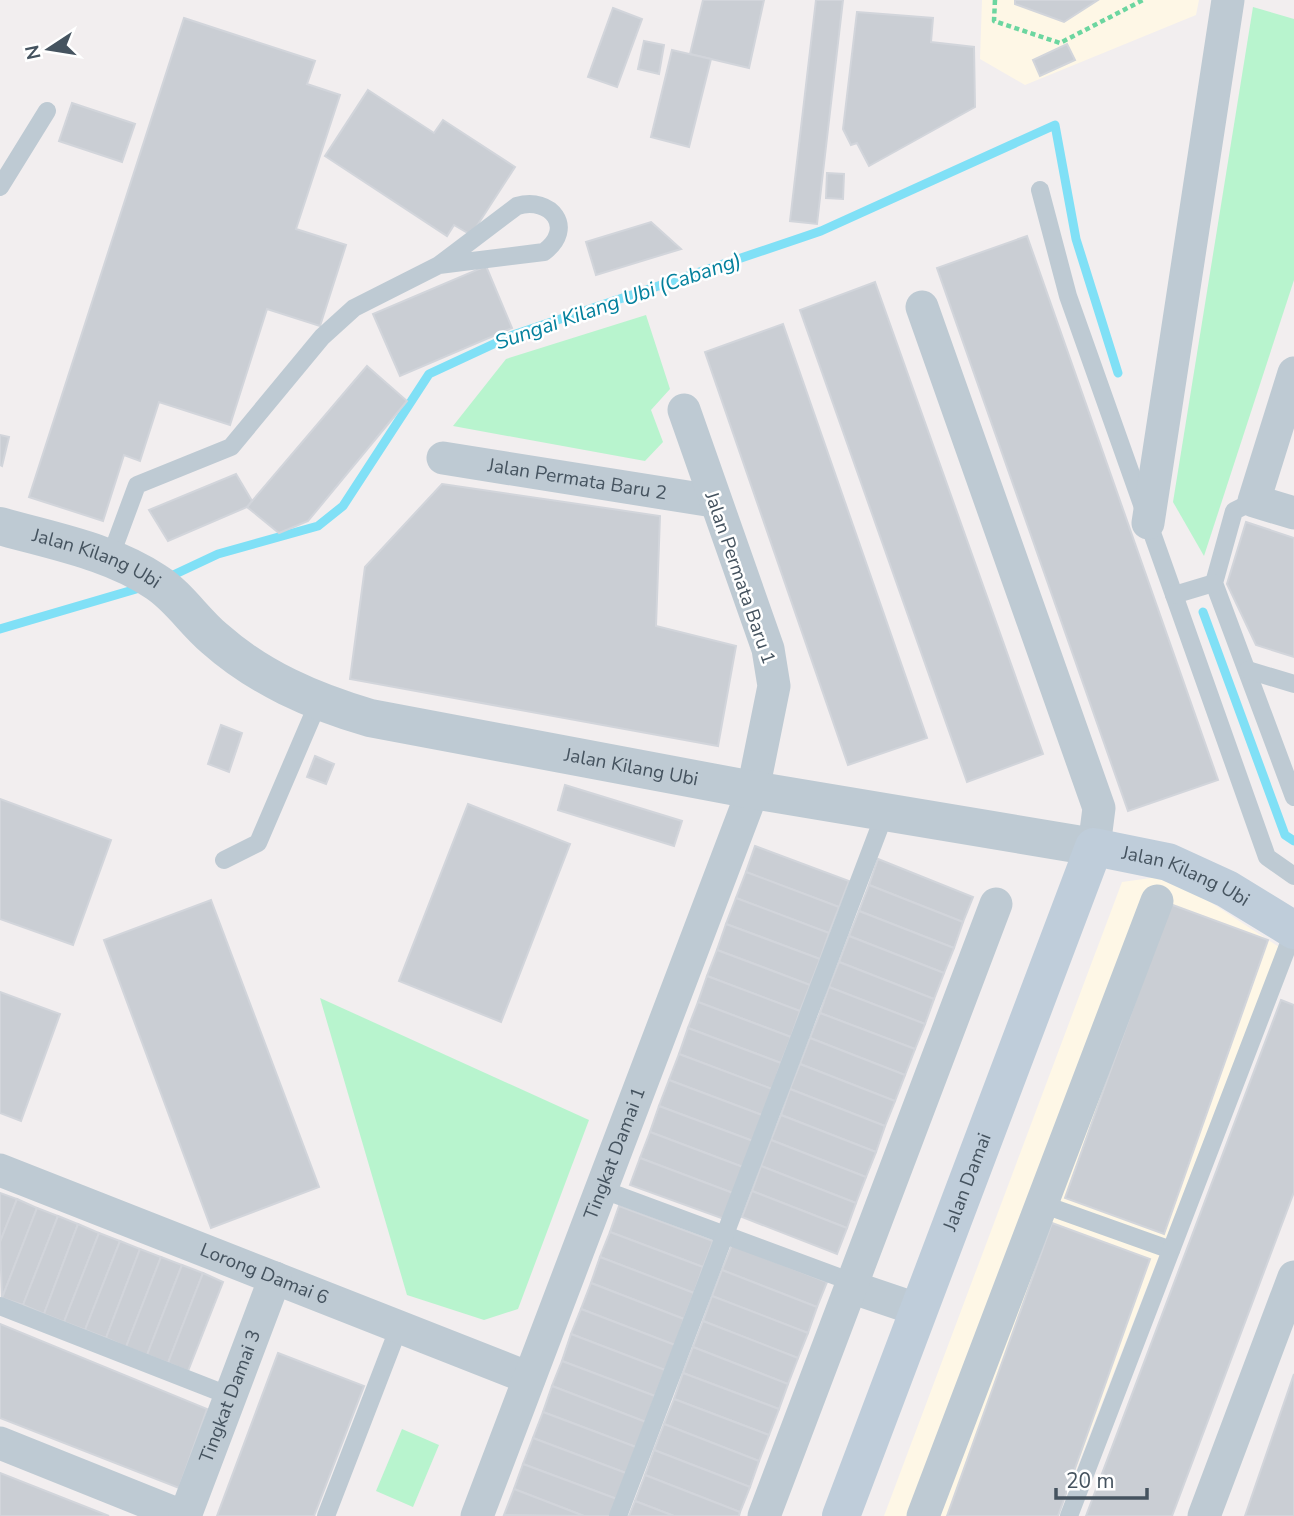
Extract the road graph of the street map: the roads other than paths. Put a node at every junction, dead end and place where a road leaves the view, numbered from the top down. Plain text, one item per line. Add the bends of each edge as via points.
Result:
1 (1228, 0) edge
2 (47, 111) dead end
3 (0, 187) edge
4 (1040, 190) dead end
5 (439, 265) junction
6 (922, 307) dead end
7 (1294, 373) edge
8 (684, 410) dead end
9 (443, 458) dead end
10 (713, 501) junction
11 (1254, 501) junction
12 (1294, 513) edge
13 (1148, 523) junction
14 (0, 526) edge
15 (110, 558) junction
16 (1214, 583) junction
17 (1174, 595) junction
18 (1248, 670) junction
19 (1294, 684) edge
20 (318, 703) junction
21 (753, 790) junction
22 (1294, 797) edge
23 (885, 813) junction
24 (1094, 847) junction
25 (224, 860) dead end
26 (1294, 876) edge
27 (1157, 901) dead end
28 (996, 904) dead end
29 (1294, 930) edge
30 (0, 1170) edge
31 (601, 1189) junction
32 (1042, 1204) junction
33 (724, 1235) junction
34 (1171, 1251) junction
35 (275, 1278) junction
36 (1294, 1278) edge
37 (852, 1285) junction
38 (0, 1306) edge
39 (919, 1310) junction
40 (399, 1327) junction
41 (529, 1378) junction
42 (230, 1396) junction
43 (0, 1443) edge
44 (848, 1514) edge
45 (184, 1516) edge
46 (326, 1516) edge
47 (477, 1516) edge
48 (618, 1516) edge
49 (764, 1516) edge
50 (923, 1516) edge
51 (1069, 1516) edge
52 (1204, 1516) edge

1 - 13 street
2 - 3 lane
4 - 13 lane via 1068,296
5 - 5 lane via 544,253 557,243 560,228 554,214 542,204 530,202 471,237
5 - 15 lane via 354,308 322,337 231,447 136,485
6 - 24 street via 1099,808
7 - 11 street
8 - 10 street, Jalan Permata Baru 1
9 - 10 street, Jalan Permata Baru 2
10 - 21 street, Jalan Permata Baru 1 via 768,649 774,686
11 - 12 street
11 - 16 lane via 1234,511
13 - 17 lane
14 - 15 street, Jalan Kilang Ubi
15 - 20 street, Jalan Kilang Ubi via 158,582 215,639 266,676
16 - 17 lane
16 - 18 lane
17 - 26 lane via 1267,857
18 - 19 lane
18 - 22 lane
20 - 21 street, Jalan Kilang Ubi via 370,718
20 - 25 lane via 257,843
21 - 23 street, Jalan Kilang Ubi
21 - 31 street, Tingkat Damai 1
23 - 24 street, Jalan Kilang Ubi
23 - 33 lane
24 - 29 main road, Jalan Kilang Ubi via 1168,862 1227,889
24 - 39 main road, Jalan Damai
27 - 32 street
28 - 37 street
29 - 34 lane
30 - 35 street, Lorong Damai 6
31 - 33 lane
31 - 41 street, Tingkat Damai 1
32 - 34 lane
32 - 50 street
33 - 37 lane
33 - 48 lane
34 - 51 lane
35 - 40 street, Lorong Damai 6
35 - 42 street, Tingkat Damai 3
36 - 52 street
37 - 39 street
37 - 49 street
38 - 42 lane
39 - 44 main road, Jalan Damai
40 - 41 street, Lorong Damai 6
40 - 46 lane
41 - 47 street, Tingkat Damai 1
42 - 45 street, Tingkat Damai 3
43 - 45 street

